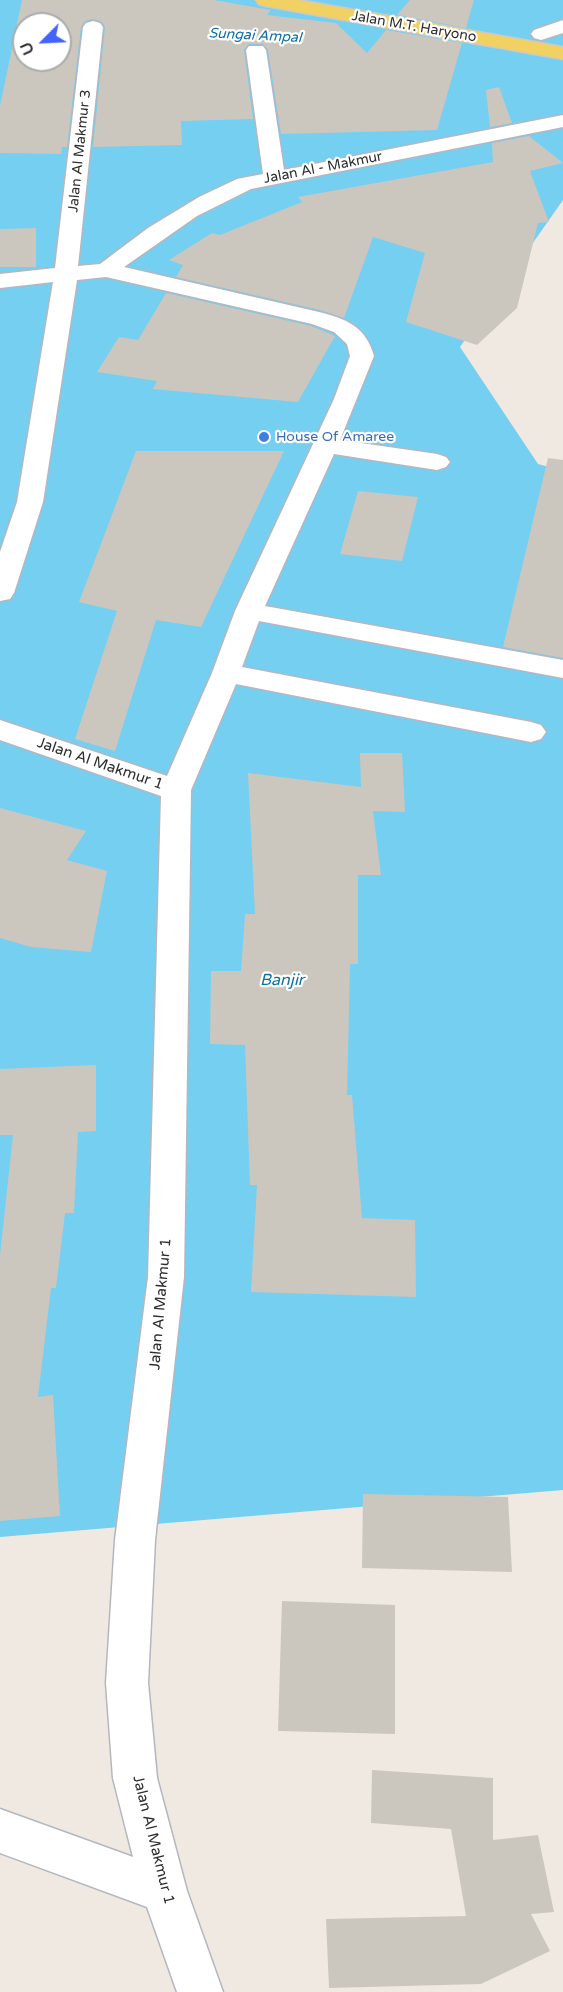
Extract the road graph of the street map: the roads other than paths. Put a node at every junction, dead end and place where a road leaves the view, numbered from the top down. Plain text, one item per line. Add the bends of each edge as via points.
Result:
1 (266, 0) edge
2 (347, 0) edge
3 (563, 26) edge
4 (93, 27) dead end
5 (541, 34) junction
6 (563, 38) edge
7 (256, 50) dead end
8 (563, 52) edge
9 (563, 120) edge
10 (274, 177) junction
11 (106, 270) junction
12 (66, 275) junction
13 (0, 281) edge
14 (325, 445) junction
15 (437, 462) dead end
16 (0, 593) edge
17 (249, 611) junction
18 (563, 669) edge
19 (226, 673) junction
20 (0, 730) edge
21 (531, 732) dead end
22 (176, 790) junction
23 (0, 1831) edge
24 (164, 1891) junction
25 (200, 1992) edge

1 - 8 main road, Jalan M.T. Haryono
2 - 5 main road, Jalan M.T. Haryono
3 - 5 street
4 - 12 street, Jalan Al Makmur 3
5 - 6 main road, Jalan M.T. Haryono
7 - 10 street
9 - 10 street, Jalan Al - Makmur
10 - 11 street, Jalan Al - Makmur via 217,195 161,227
11 - 12 street
11 - 14 street via 342,327 358,342 362,356
12 - 13 street
12 - 16 street via 30,502
14 - 15 street
14 - 17 street
17 - 18 street
17 - 19 street
19 - 21 street
19 - 22 street
20 - 22 street, Jalan Al Makmur 1
22 - 24 street, Jalan Al Makmur 1 via 166,1277 135,1540 127,1683 135,1778
23 - 24 street
24 - 25 street, Jalan Al Makmur 1

